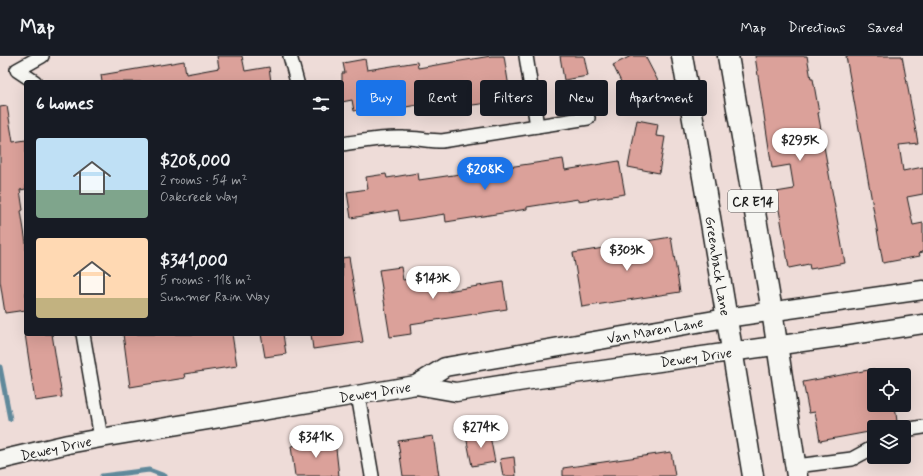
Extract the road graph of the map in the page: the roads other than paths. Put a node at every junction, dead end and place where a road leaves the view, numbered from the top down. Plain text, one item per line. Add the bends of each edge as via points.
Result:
1 (42, 56) edge
2 (290, 56) edge
3 (526, 56) edge
4 (682, 56) edge
5 (728, 56) edge
6 (32, 80) edge
7 (296, 80) edge
8 (588, 118) dead end
9 (537, 126) junction
10 (344, 144) edge
11 (923, 290) edge
12 (772, 311) junction
13 (726, 318) junction
14 (923, 324) edge
15 (84, 336) edge
16 (776, 346) junction
17 (732, 352) junction
18 (416, 385) junction
19 (358, 395) junction
20 (923, 427) edge
21 (911, 429) edge
22 (101, 438) junction
23 (867, 451) edge
24 (0, 460) edge
25 (796, 471) edge
26 (372, 476) edge
27 (753, 476) edge

1 - 6 street via 17,70
2 - 7 street
3 - 9 street
4 - 13 main road, Greenback Lane / CR E14
5 - 12 main road, CR E14
8 - 9 street
9 - 10 street via 442,141 381,138
11 - 12 main road, Van Maren Lane
12 - 13 main road, Van Maren Lane
12 - 16 main road, CR E14
13 - 17 main road, Greenback Lane / CR E14
13 - 18 main road, Van Maren Lane via 445,368
14 - 16 main road
15 - 22 street
16 - 17 main road, Dewey Drive
16 - 25 main road, CR E14
17 - 18 main road, Dewey Drive via 456,392
17 - 27 main road, Greenback Lane / CR E14
18 - 19 main road, Dewey Drive
19 - 22 main road, Dewey Drive
19 - 26 street
20 - 21 street
22 - 24 main road, Dewey Drive
23 - 25 street via 852,460

